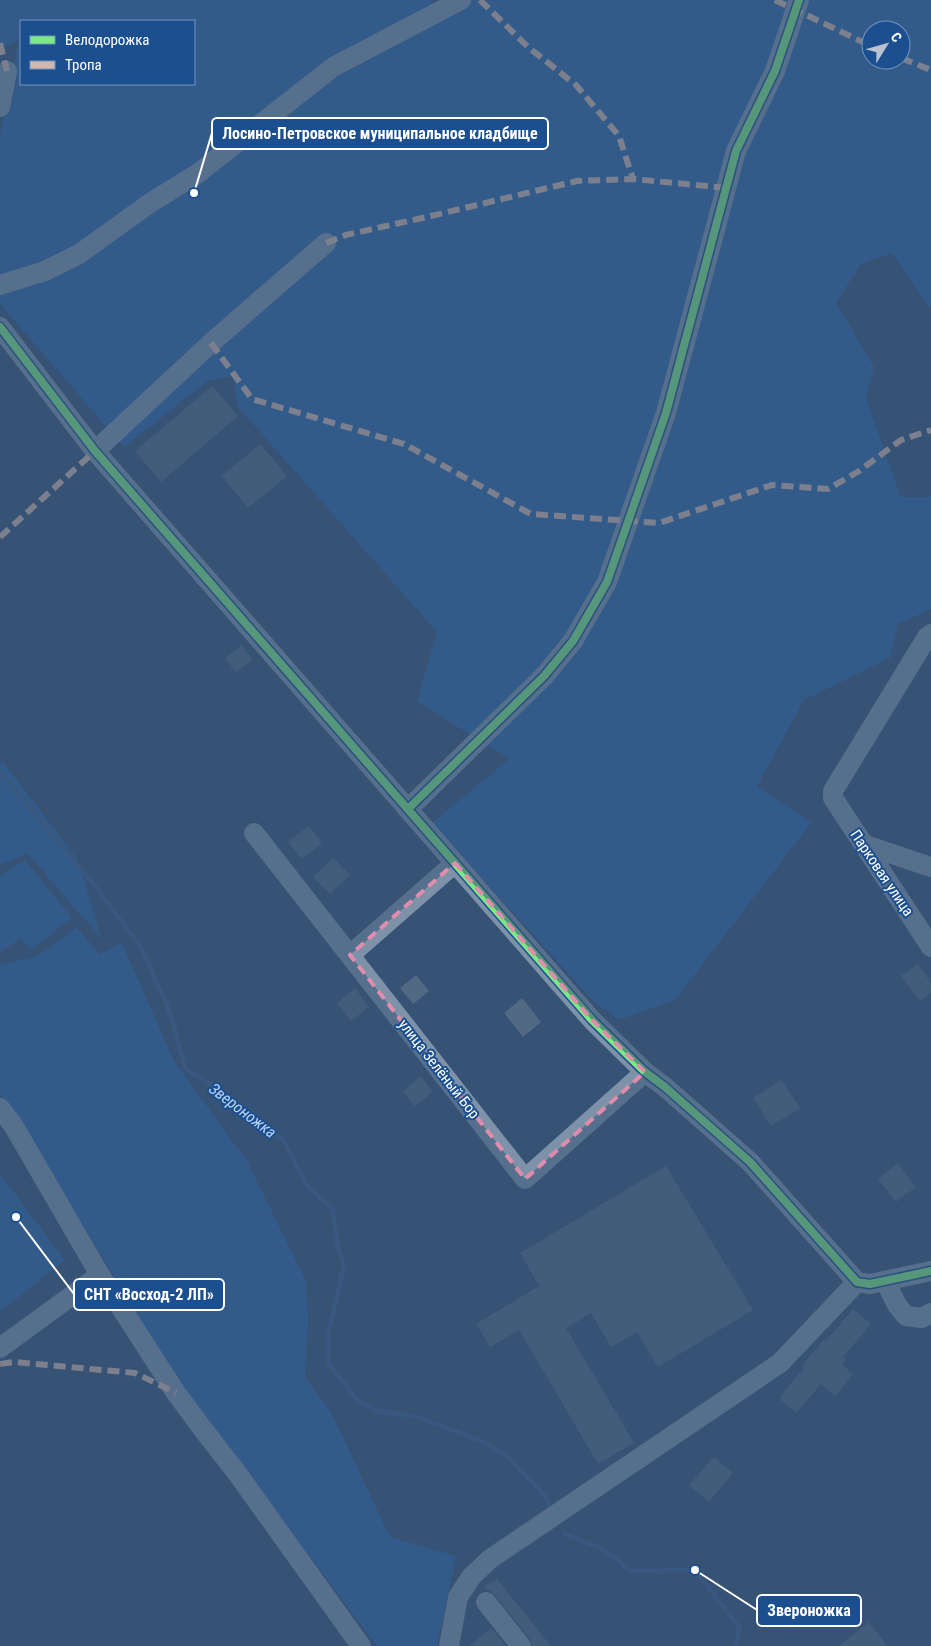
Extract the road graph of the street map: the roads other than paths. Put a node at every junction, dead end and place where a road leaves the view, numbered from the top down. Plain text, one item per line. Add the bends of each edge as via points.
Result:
1 (461, 0) edge
2 (799, 0) edge
3 (0, 75) edge
4 (0, 107) edge
5 (326, 243) dead end
6 (0, 286) edge
7 (0, 327) edge
8 (95, 451) junction
9 (931, 634) edge
10 (408, 809) junction
11 (254, 833) dead end
12 (865, 846) junction
13 (455, 863) junction
14 (931, 867) edge
15 (931, 947) edge
16 (350, 955) junction
17 (645, 1072) junction
18 (0, 1108) edge
19 (6, 1130) edge
20 (931, 1271) edge
21 (100, 1275) junction
22 (885, 1281) junction
23 (857, 1282) junction
24 (928, 1321) edge
25 (0, 1348) edge
26 (486, 1602) dead end
27 (361, 1646) edge
28 (449, 1646) edge
29 (521, 1646) edge

1 - 6 street via 333,67 197,174 79,254 45,271
2 - 10 street via 775,71 736,151 666,413 607,582 573,641 544,676
3 - 4 street via 6,71
5 - 8 street via 211,343
7 - 8 street
8 - 10 street
9 - 12 street, Парковая улица via 834,791 833,798
10 - 13 street
11 - 16 street, улица Зелёный Бор
12 - 14 street
12 - 15 street, Парковая улица
13 - 16 street
13 - 17 street via 592,1020
16 - 17 street, улица Зелёный Бор via 525,1179
17 - 23 street via 750,1162
18 - 19 street
19 - 21 street
20 - 22 street
21 - 25 street
21 - 27 street via 176,1393 237,1472
22 - 23 street
22 - 24 street via 906,1316
23 - 28 street via 780,1363 490,1560 471,1577 458,1597
26 - 29 street

